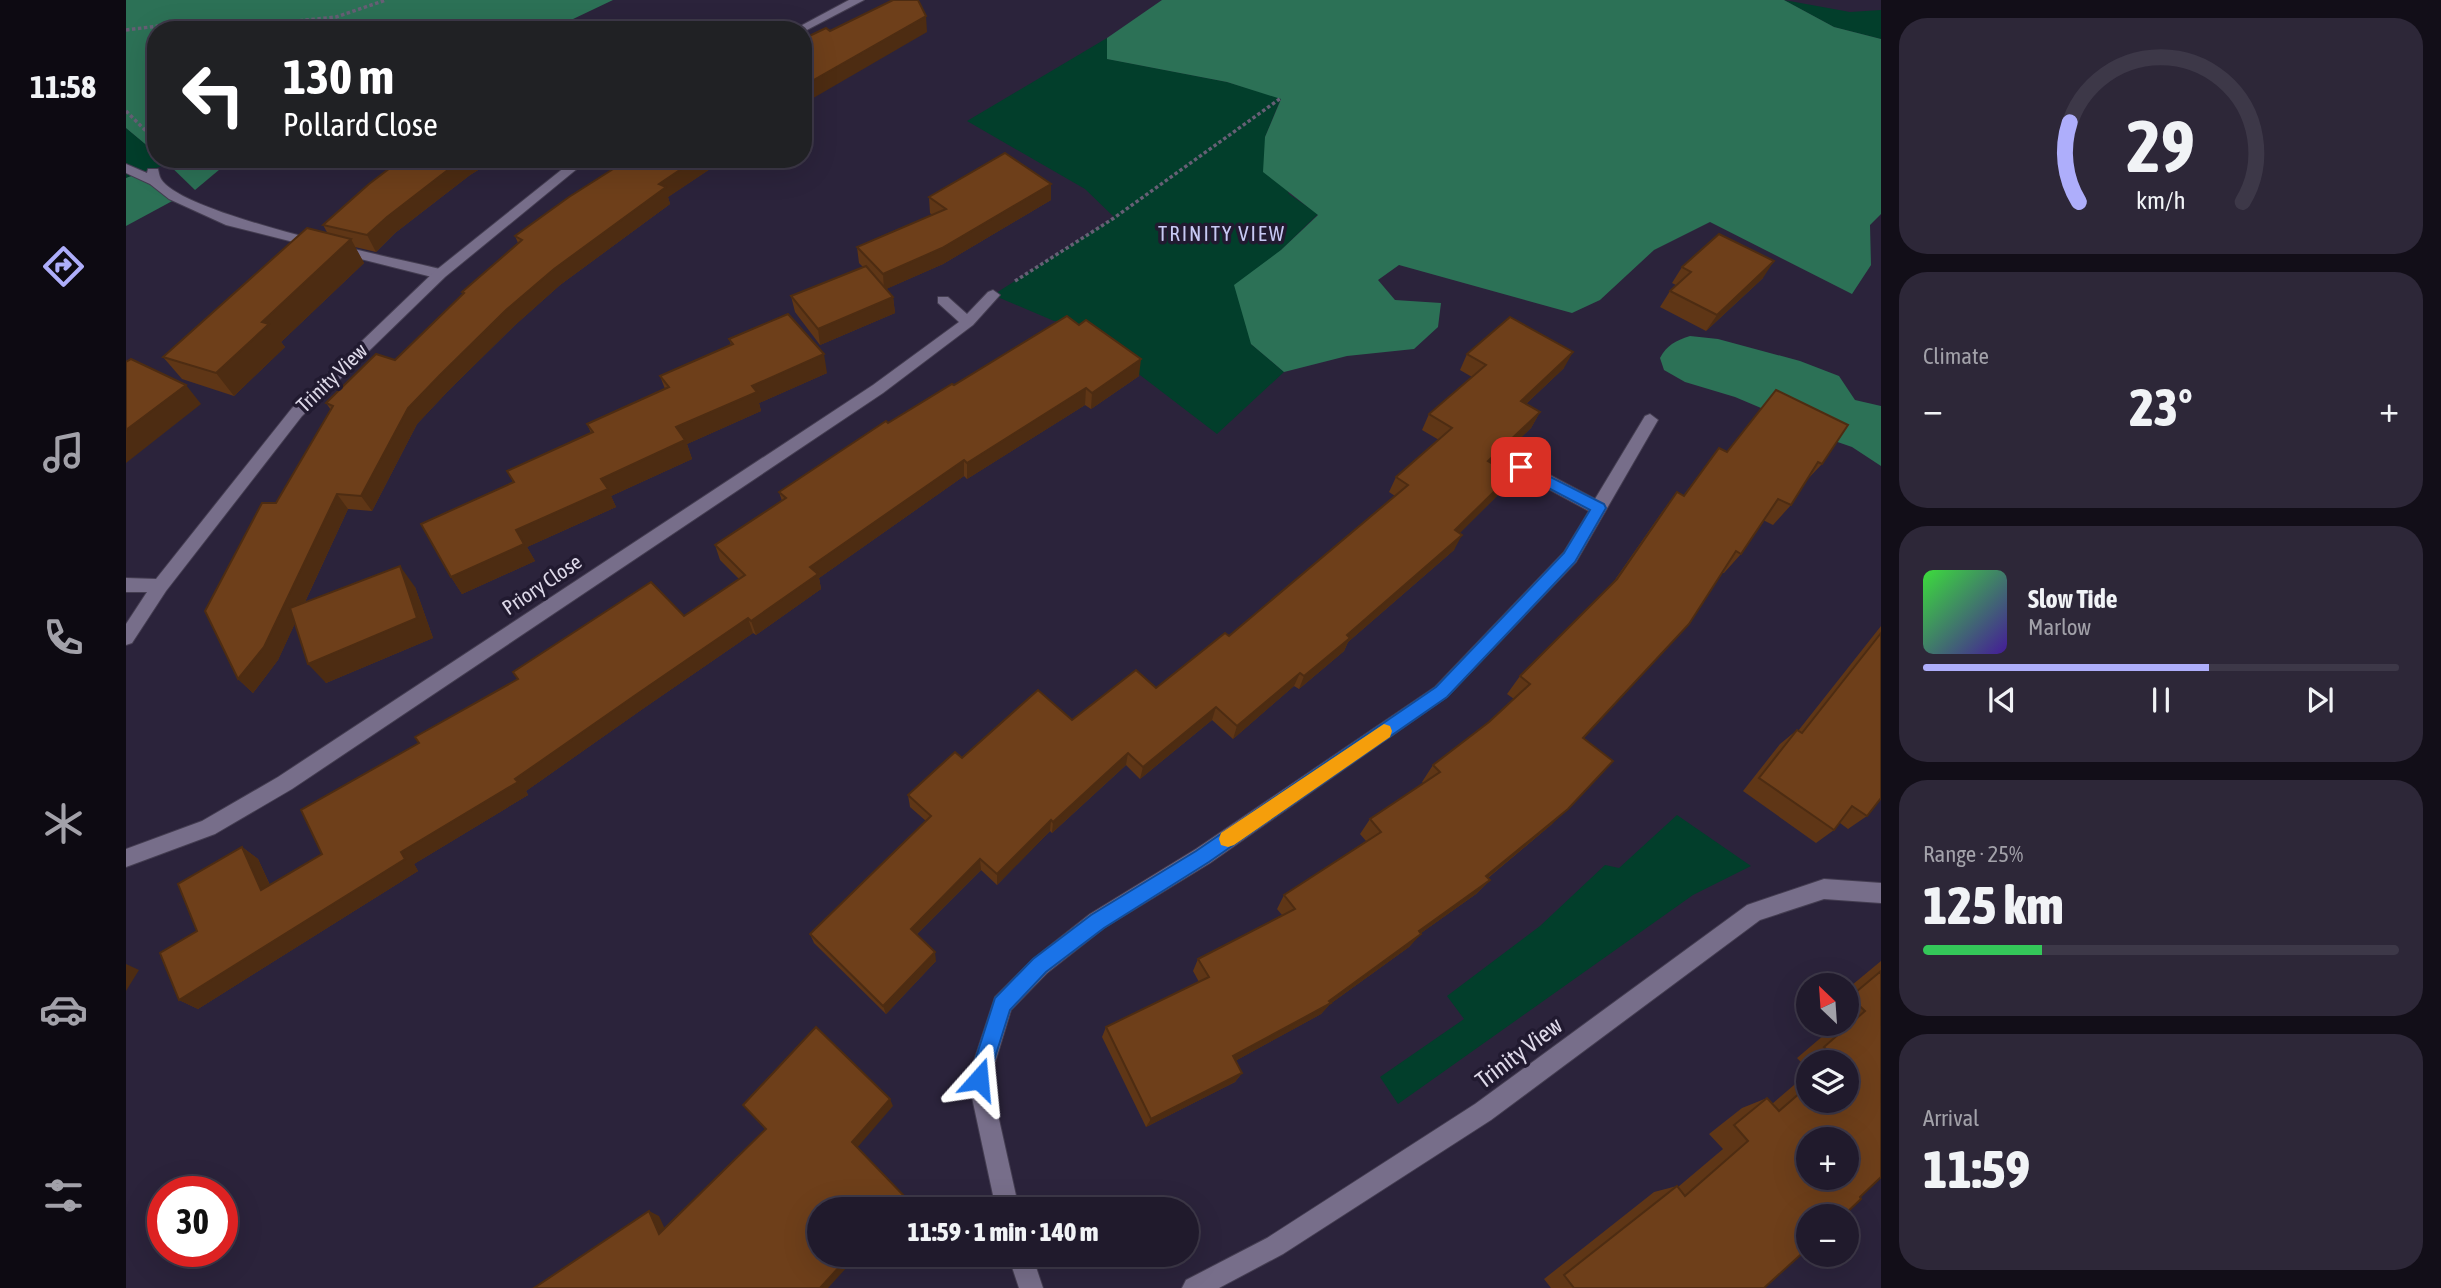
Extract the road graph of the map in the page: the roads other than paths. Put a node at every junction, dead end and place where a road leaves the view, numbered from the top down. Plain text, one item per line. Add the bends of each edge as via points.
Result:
1 (858, 0) edge
2 (812, 23) edge
3 (126, 168) edge
4 (572, 168) edge
5 (440, 274) junction
6 (993, 295) road end
7 (943, 300) dead end
8 (968, 322) junction
9 (1650, 420) dead end
10 (1521, 467) dead end
11 (1598, 508) junction
12 (126, 585) edge
13 (160, 586) junction
14 (126, 638) edge
15 (126, 858) edge
16 (1881, 893) edge
17 (1004, 1197) edge
18 (1024, 1267) edge
19 (1031, 1288) edge
20 (1194, 1288) edge

1 - 2 street
3 - 5 street via 154,177 174,196 231,222
4 - 5 street, Trinity View
5 - 13 street, Trinity View via 297,412
6 - 8 street, Priory Close
7 - 8 street
8 - 15 street, Priory Close via 878,389 293,778 208,828
9 - 11 street
10 - 11 street
11 - 17 street via 1570,557 1441,692 1202,856 1097,921 1040,966 1002,1004 979,1079
12 - 13 street
13 - 14 street, Trinity View
16 - 20 street, Trinity View via 1824,889 1754,912 1483,1112 1275,1246
18 - 19 street

